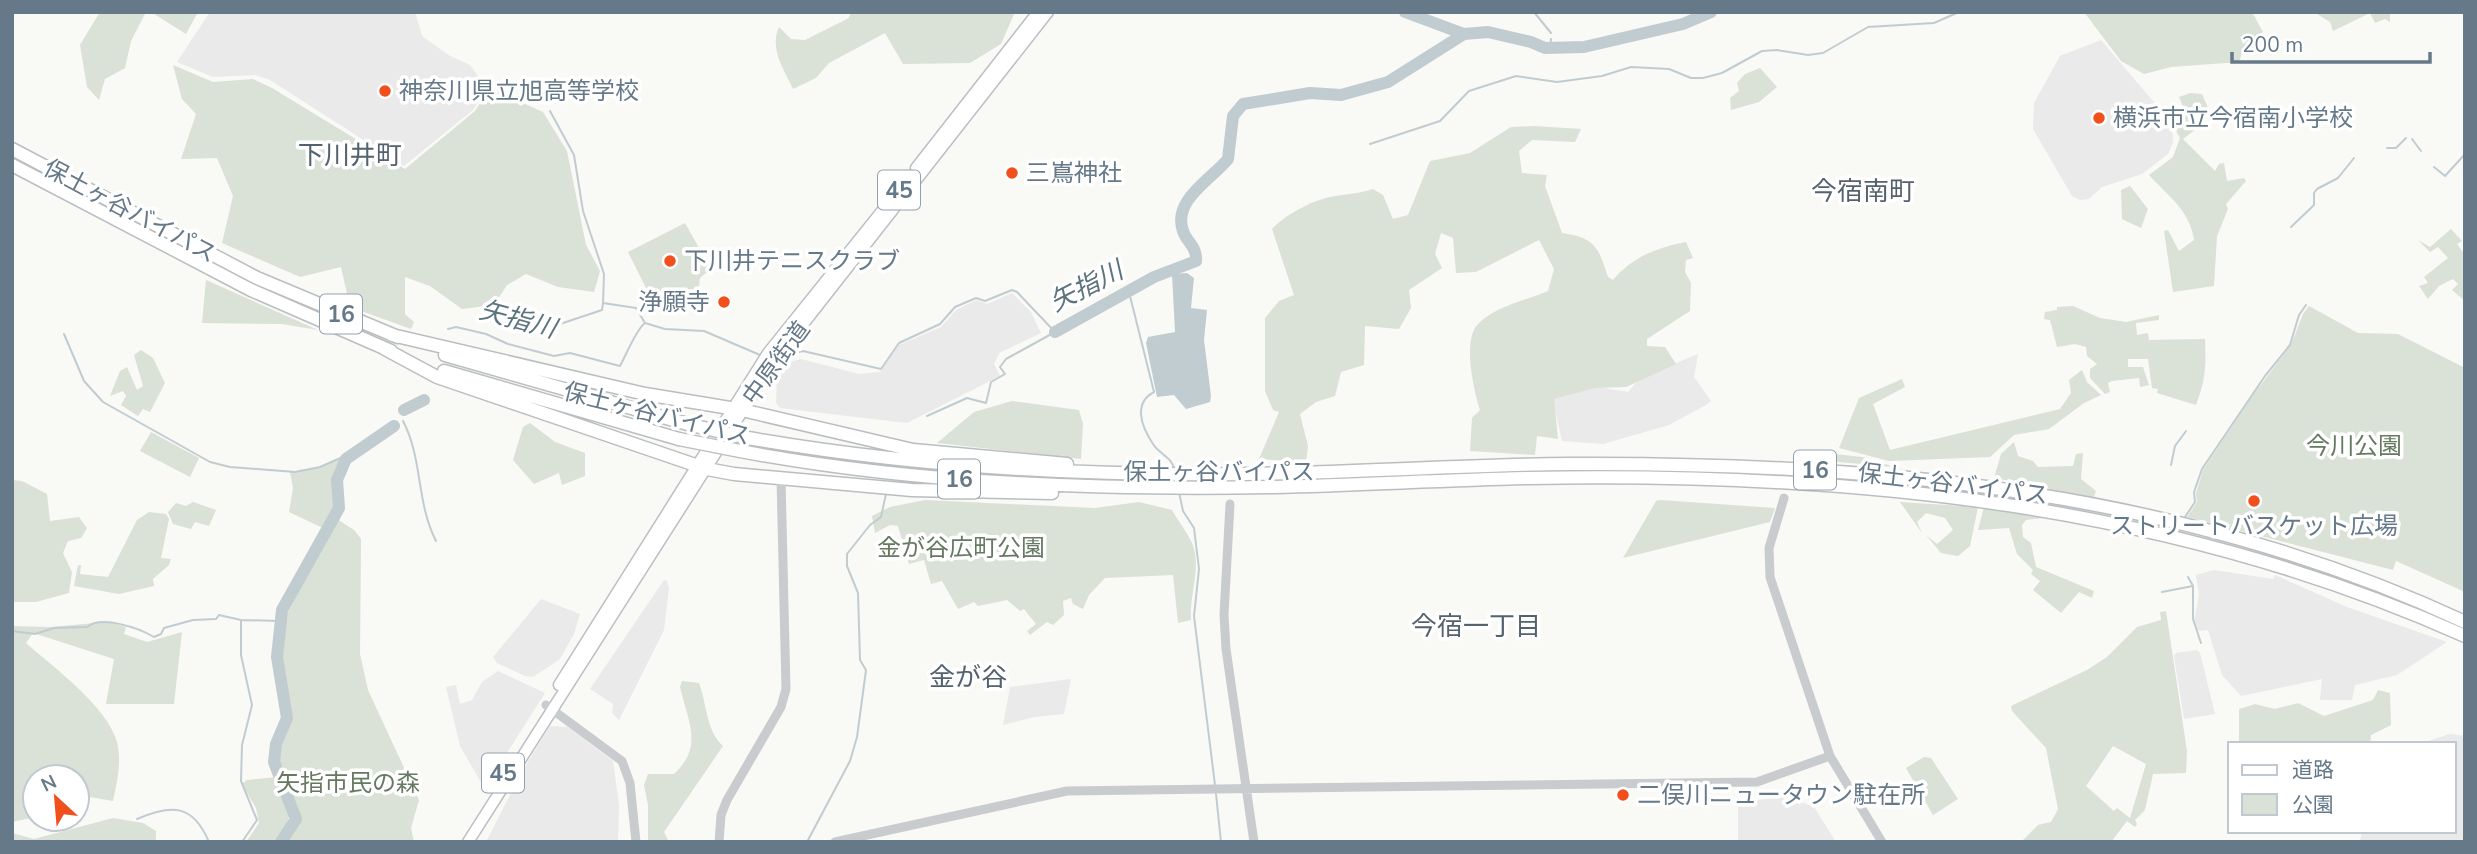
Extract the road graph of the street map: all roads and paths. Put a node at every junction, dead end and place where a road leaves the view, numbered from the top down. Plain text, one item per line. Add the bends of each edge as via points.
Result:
1 (1038, 12) edge
2 (1048, 12) edge
3 (12, 149) edge
4 (12, 165) edge
5 (392, 335) junction
6 (385, 349) junction
7 (736, 409) junction
8 (701, 467) junction
9 (1144, 474) junction
10 (781, 478) junction
11 (1179, 488) junction
12 (1784, 498) dead end
13 (1230, 504) dead end
14 (2465, 622) edge
15 (2465, 636) edge
16 (549, 707) junction
17 (1830, 756) junction
18 (1247, 789) junction
19 (460, 842) edge
20 (468, 842) edge
21 (636, 842) edge
22 (719, 842) edge
23 (835, 842) edge
24 (1254, 842) edge
25 (1882, 842) edge

1 - 7 main road, 中原街道 / 45 via 779,337
2 - 7 main road, 中原街道 / 45
3 - 5 highway, 保土ヶ谷バイパス / 16 via 257,278
4 - 6 highway, 保土ヶ谷バイパス / 16 via 240,285
5 - 7 highway via 645,394
5 - 9 highway, 保土ヶ谷バイパス / 16, bridge via 512,376 748,438 929,464
6 - 8 highway via 437,377
6 - 11 highway, 保土ヶ谷バイパス / 16, bridge via 509,391 679,439 740,451 872,471 1001,482
7 - 8 main road, 中原街道 / 45
7 - 9 highway via 913,450
8 - 10 highway
8 - 16 main road, 中原街道 / 45
9 - 14 highway, 保土ヶ谷バイパス / 16 via 1573,464 1847,472 1986,484 2098,504 2249,542 2362,579
10 - 11 highway via 1008,493
10 - 22 street via 786,689 727,800
11 - 15 highway, 保土ヶ谷バイパス / 16 via 1596,478 1792,482 1933,493 2064,512 2215,547 2370,597
12 - 17 street via 1769,548 1770,577
13 - 18 street via 1226,649
16 - 19 main road, 中原街道 / 45
16 - 20 main road, 中原街道 / 45
16 - 21 street via 622,761 630,783
17 - 18 street via 1757,782
17 - 25 street
18 - 23 street via 1067,791
18 - 24 street

